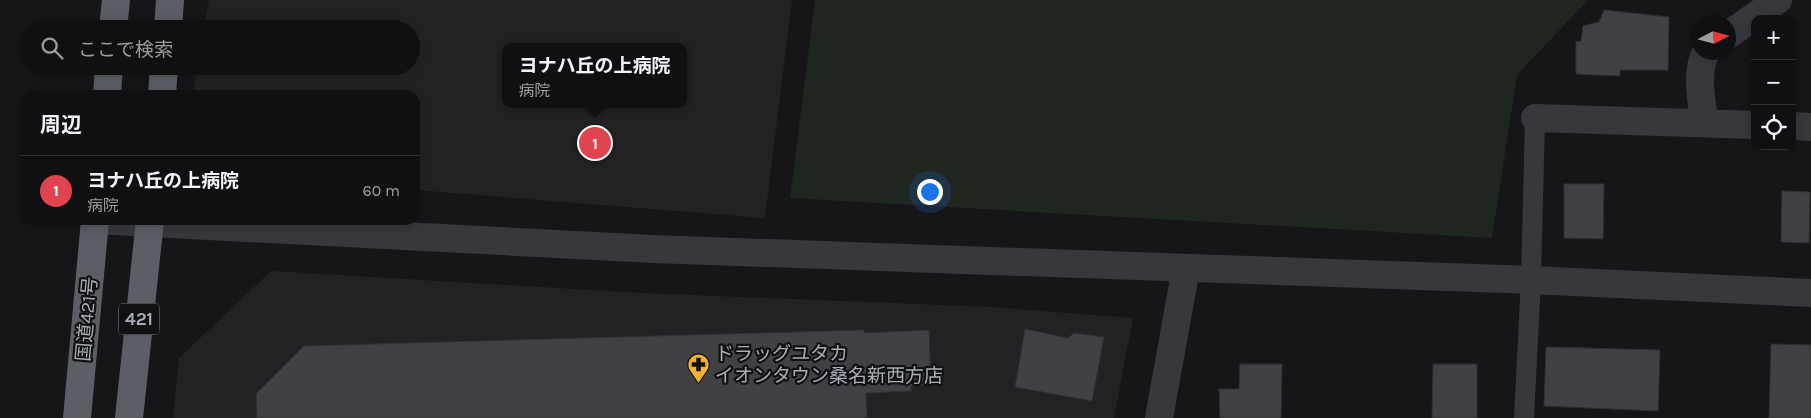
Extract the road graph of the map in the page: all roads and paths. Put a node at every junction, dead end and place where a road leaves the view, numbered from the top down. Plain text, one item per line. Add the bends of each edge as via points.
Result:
1 (116, 0) edge
2 (170, 0) edge
3 (1778, 0) edge
4 (114, 20) edge
5 (169, 20) edge
6 (1736, 29) edge
7 (1702, 60) edge
8 (108, 75) edge
9 (163, 75) edge
10 (107, 90) edge
11 (162, 90) edge
12 (1535, 118) joint
13 (1704, 122) junction
14 (1751, 125) edge
15 (1796, 126) edge
16 (1811, 127) edge
17 (95, 225) edge
18 (150, 225) edge
19 (206, 225) edge
20 (1186, 268) junction
21 (1531, 280) junction
22 (1811, 293) edge
23 (77, 418) edge
24 (129, 418) edge
25 (1159, 418) edge
26 (1524, 418) edge

1 - 4 highway
2 - 5 highway
3 - 6 street
7 - 13 street
8 - 10 highway
9 - 11 highway
12 - 13 street
12 - 21 lane
13 - 14 street
15 - 16 street
17 - 23 highway, 国道421号
18 - 24 highway, 421
19 - 20 street via 634,248
20 - 21 street
20 - 25 street
21 - 22 street
21 - 26 lane

